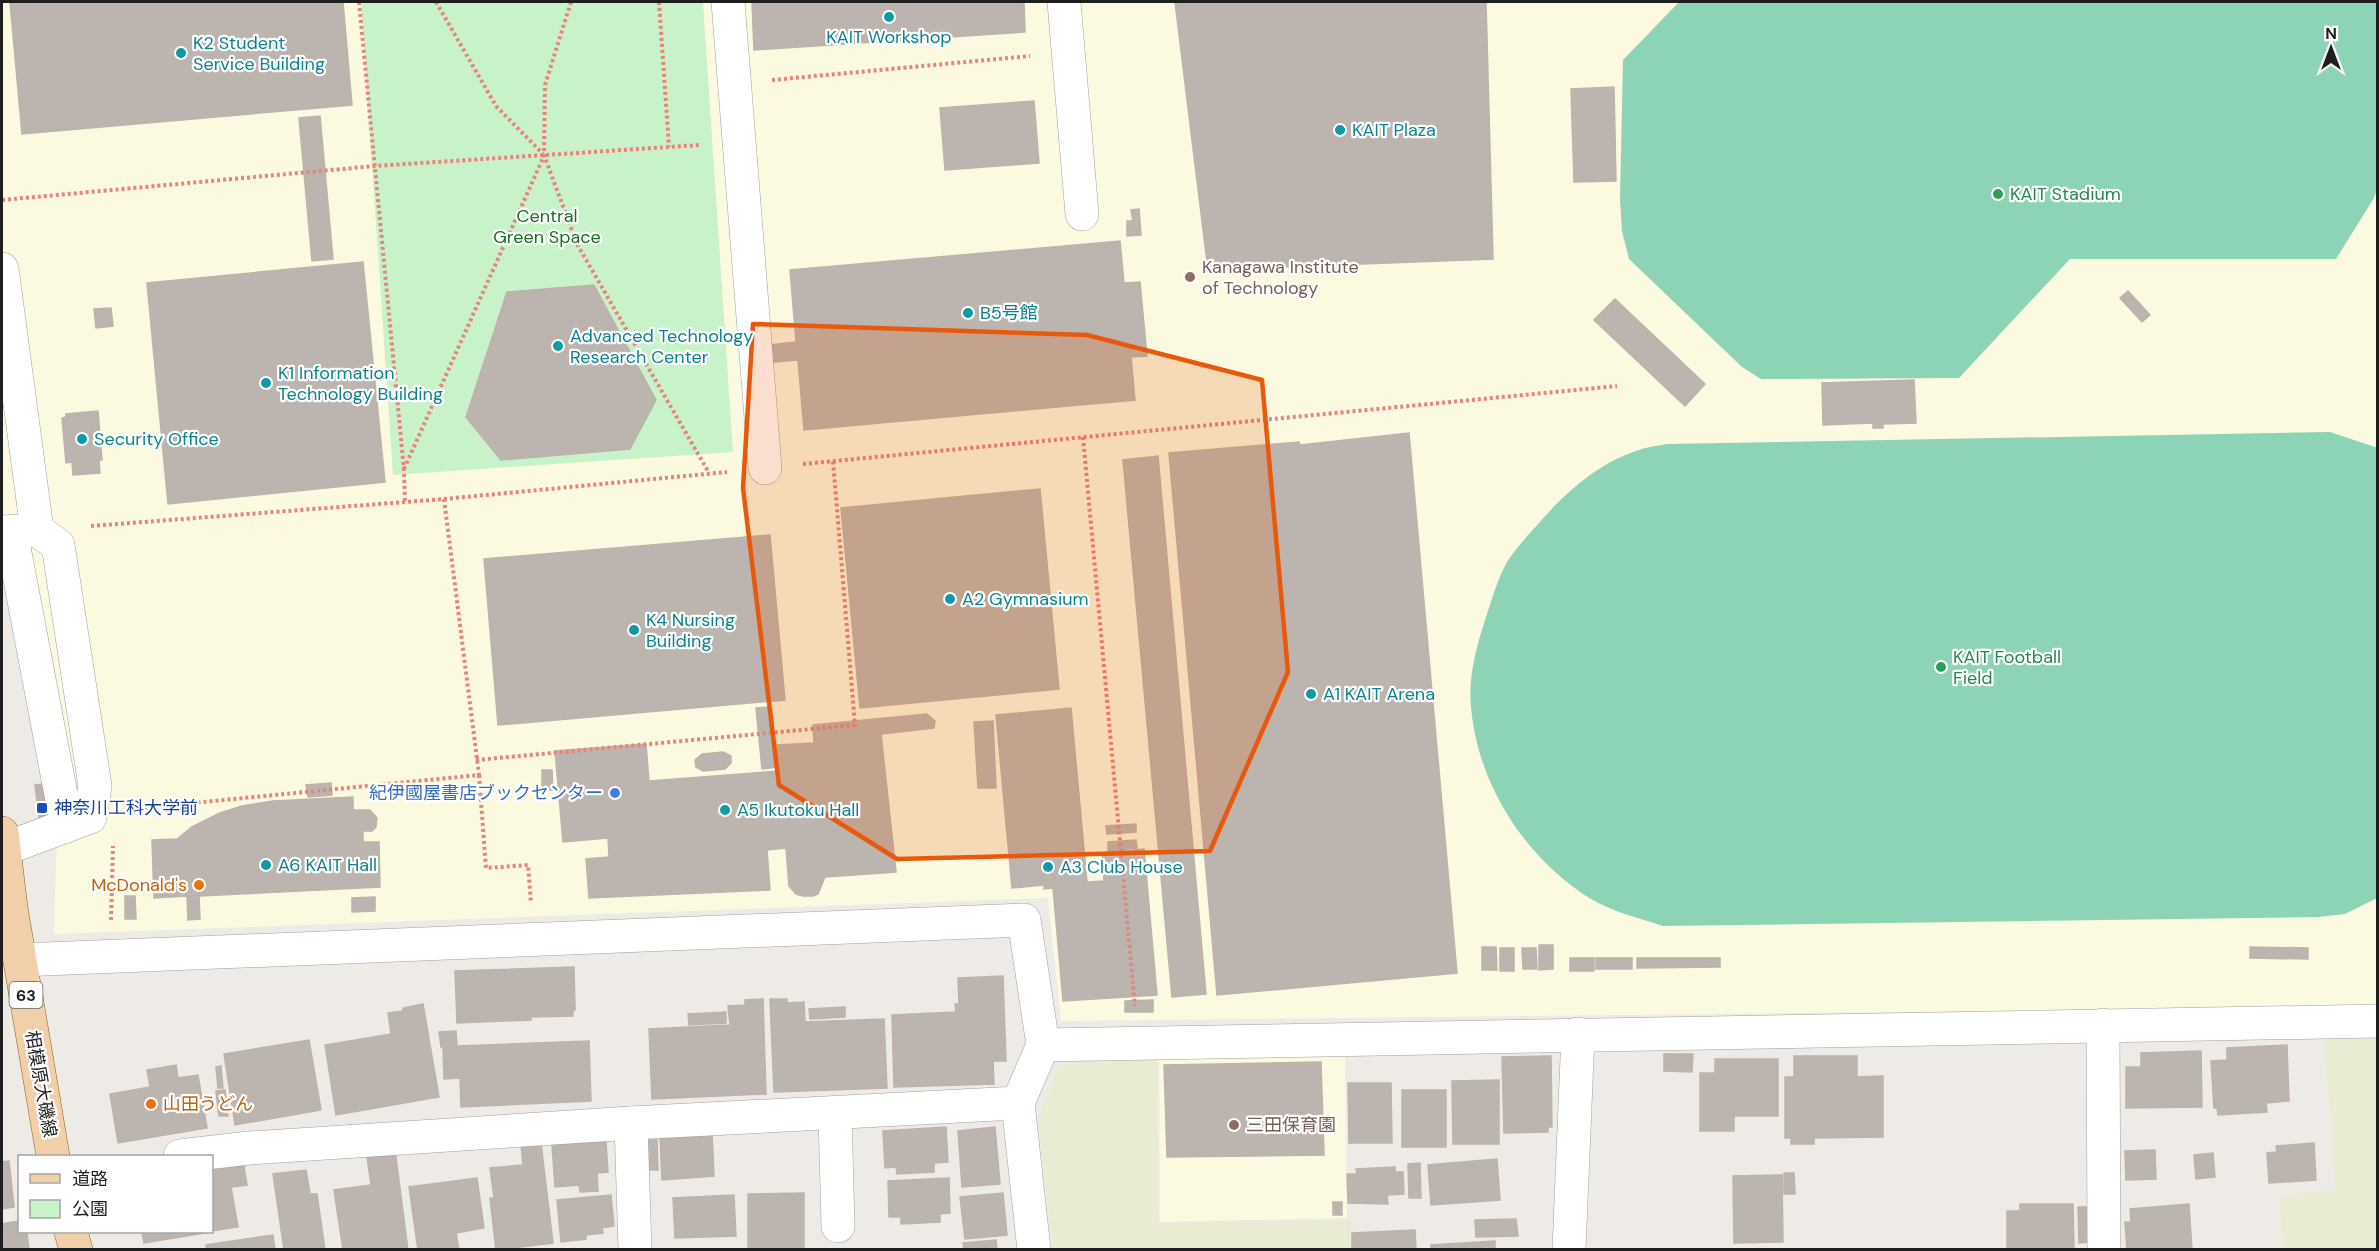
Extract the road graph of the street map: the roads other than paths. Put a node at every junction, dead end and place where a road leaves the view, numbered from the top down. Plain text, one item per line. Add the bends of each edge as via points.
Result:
1 (728, 2) edge
2 (1064, 2) edge
3 (1082, 214) dead end
4 (2, 269) edge
5 (765, 468) road end
6 (16, 531) edge
7 (67, 826) junction
8 (3, 841) edge
9 (6, 908) edge
10 (20, 960) junction
11 (2378, 1021) edge
12 (2103, 1025) junction
13 (1578, 1034) junction
14 (1042, 1045) junction
15 (1018, 1103) junction
16 (835, 1114) junction
17 (631, 1123) junction
18 (53, 1155) edge
19 (189, 1155) edge
20 (838, 1226) dead end
21 (71, 1233) edge
22 (76, 1250) edge
23 (635, 1250) edge
24 (1034, 1250) edge
25 (1569, 1250) edge
26 (2104, 1250) edge

1 - 5 street
2 - 3 street
4 - 6 street
6 - 7 street
6 - 7 street via 58,545 95,786 90,817
7 - 8 street
8 - 9 main road, 相模原大磯線 / 63
9 - 10 main road, 相模原大磯線 / 63
10 - 14 street via 1024,920
10 - 18 main road, 相模原大磯線 / 63
11 - 12 street
12 - 13 street
12 - 26 street
13 - 14 street
13 - 25 street
14 - 15 street
15 - 16 street
15 - 24 street
16 - 17 street
16 - 20 street
17 - 19 street
17 - 23 street
21 - 22 main road

